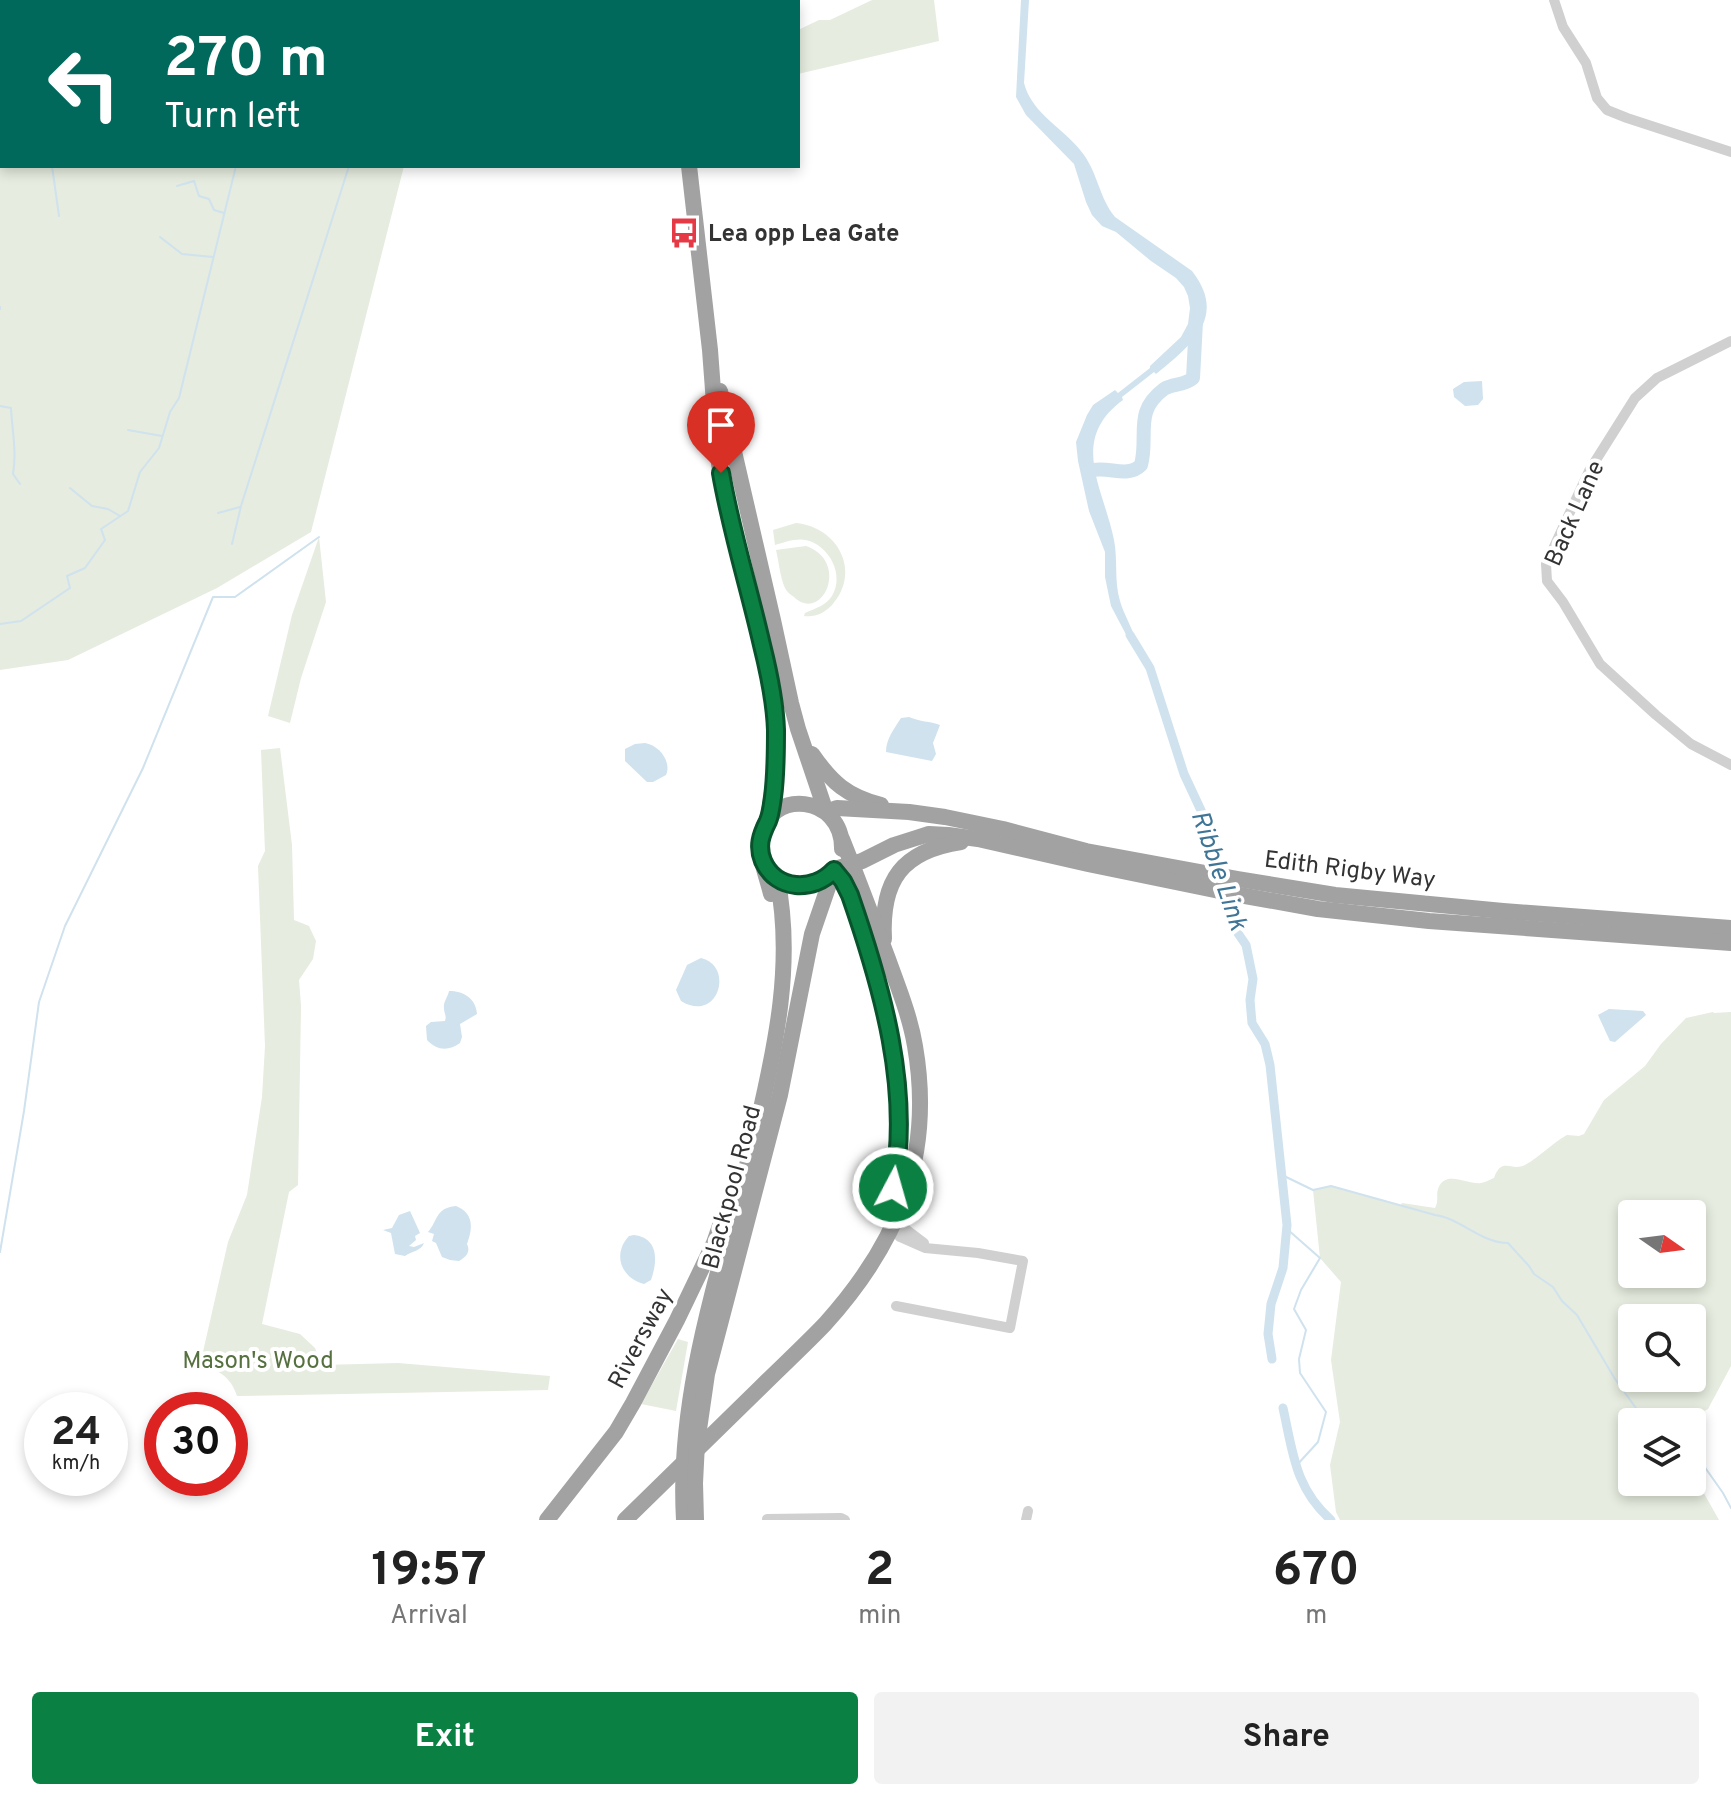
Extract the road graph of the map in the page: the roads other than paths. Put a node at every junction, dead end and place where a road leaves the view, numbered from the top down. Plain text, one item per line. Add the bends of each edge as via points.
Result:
1 (1554, 0) edge
2 (1731, 152) edge
3 (689, 168) edge
4 (1731, 341) edge
5 (710, 350) junction
6 (800, 736) junction
7 (1731, 765) edge
8 (826, 812) junction
9 (909, 812) junction
10 (768, 819) junction
11 (842, 839) junction
12 (978, 839) junction
13 (1087, 857) junction
14 (763, 860) junction
15 (852, 864) junction
16 (834, 869) junction
17 (777, 878) junction
18 (847, 889) junction
19 (825, 892) junction
20 (1731, 928) edge
21 (1731, 943) edge
22 (887, 957) junction
23 (783, 977) junction
24 (749, 1163) junction
25 (893, 1224) junction
26 (896, 1306) dead end
27 (689, 1489) junction
28 (767, 1519) edge
29 (547, 1520) edge
30 (625, 1520) edge
31 (684, 1520) edge
32 (696, 1520) edge
33 (845, 1520) edge

1 - 2 street via 1607,110
3 - 5 highway
4 - 7 street, Back Lane via 1657,378 1635,398 1589,471 1546,564 1547,581 1600,664 1691,744
5 - 6 highway
5 - 10 highway via 723,489 774,703 776,766
6 - 8 highway
6 - 9 highway via 840,788 868,802
8 - 9 highway, Edith Rigby Way
8 - 10 highway via 796,804
8 - 11 highway
9 - 13 highway, Edith Rigby Way via 1003,829
10 - 14 highway via 760,839
11 - 15 highway
11 - 16 highway
12 - 13 highway, Edith Rigby Way
12 - 15 highway, Edith Rigby Way via 929,834
12 - 22 highway via 929,849 897,874 884,915
13 - 20 highway, Edith Rigby Way via 1335,895
13 - 21 highway, Edith Rigby Way via 1318,909
14 - 17 highway
14 - 23 highway via 778,923
15 - 16 highway, Edith Rigby Way
15 - 22 highway
16 - 17 highway via 807,886
16 - 18 street
16 - 19 highway, Blackpool Road
17 - 23 highway, Blackpool Road via 784,922
18 - 19 street
18 - 25 street via 873,965 895,1070 898,1132 887,1218
19 - 27 highway, Blackpool Road via 780,1095 707,1374
22 - 25 highway via 914,1041 920,1094 915,1159
23 - 24 highway, Blackpool Road
24 - 27 highway, Blackpool Road via 691,1388
24 - 29 highway, Riversway via 737,1177 714,1243 633,1403
25 - 26 street via 900,1237 925,1248 1023,1261 1010,1328
25 - 30 highway via 871,1264 823,1326
27 - 31 highway, Blackpool Road
27 - 32 highway, Blackpool Road
28 - 33 street

